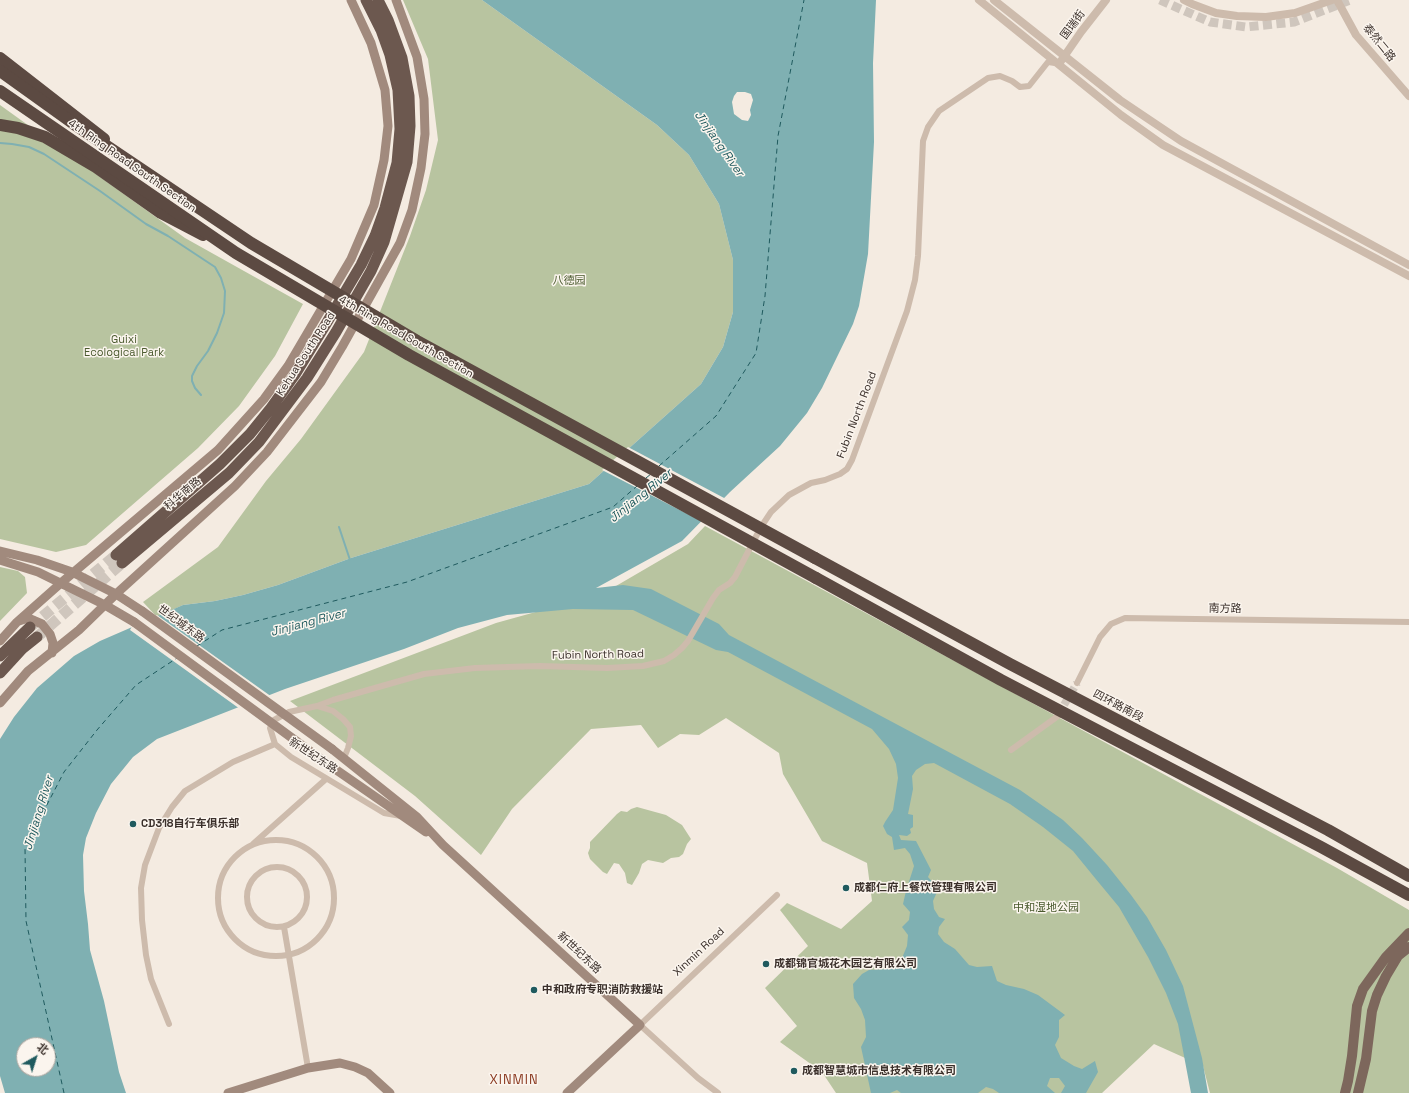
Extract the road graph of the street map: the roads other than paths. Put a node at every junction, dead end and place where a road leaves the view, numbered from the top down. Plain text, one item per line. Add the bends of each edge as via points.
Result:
1 (351, 0) edge
2 (366, 0) edge
3 (378, 0) edge
4 (396, 0) edge
5 (979, 0) edge
6 (994, 0) edge
7 (1106, 0) edge
8 (1184, 0) edge
9 (1332, 0) edge
10 (1337, 0) edge
11 (1064, 56) junction
12 (0, 58) edge
13 (1059, 64) junction
14 (0, 71) edge
15 (0, 90) edge
16 (1409, 96) edge
17 (0, 125) edge
18 (152, 177) junction
19 (384, 242) junction
20 (236, 253) junction
21 (1409, 265) edge
22 (1409, 276) edge
23 (371, 295) junction
24 (250, 434) junction
25 (218, 450) junction
26 (0, 550) edge
27 (815, 558) joint
28 (0, 560) edge
29 (72, 572) junction
30 (61, 583) junction
31 (116, 594) junction
32 (105, 605) junction
33 (18, 622) junction
34 (1409, 622) edge
35 (30, 627) tunnel mouth
36 (37, 637) tunnel mouth
37 (0, 641) edge
38 (52, 653) junction
39 (0, 656) edge
40 (0, 673) edge
41 (1077, 683) tunnel mouth
42 (0, 703) edge
43 (317, 706) junction
44 (1058, 716) tunnel mouth
45 (275, 744) junction
46 (332, 749) joint
47 (1011, 750) dead end
48 (344, 758) junction
49 (326, 779) junction
50 (404, 817) junction
51 (443, 845) junction
52 (250, 846) junction
53 (1409, 876) edge
54 (777, 895) dead end
55 (1409, 895) edge
56 (284, 927) junction
57 (1409, 933) edge
58 (1409, 947) edge
59 (289, 954) junction
60 (169, 1024) dead end
61 (640, 1025) junction
62 (308, 1068) junction
63 (228, 1093) edge
64 (390, 1093) edge
65 (567, 1093) edge
66 (718, 1093) edge
67 (1344, 1093) edge
68 (1358, 1093) edge

1 - 25 main road via 371,43 385,90 388,126 374,205 351,258 288,366 264,399
2 - 24 highway, Kehua South Road via 390,55 398,90 400,129 397,163 385,208 375,236 326,324 296,373
3 - 19 highway via 402,58 409,96 410,126 407,162
4 - 23 main road via 417,57 424,99 425,134 412,210 400,243
5 - 13 street
6 - 11 street
7 - 11 street, 国瑞街
8 - 9 street via 1216,13 1266,17 1295,13
10 - 16 street, 泰然二路 via 1356,35
11 - 13 street, 国瑞街
11 - 21 street via 1120,100 1181,141
12 - 18 highway, bridge
13 - 22 street via 1121,115 1163,145
13 - 43 street, Fubin North Road via 1048,62 1029,86 1020,87 1000,76 988,78 939,111 928,127 923,141 915,280 907,311 852,460 847,469 840,474 811,483 788,495 778,504 761,527 735,576 719,590 688,641 674,655 664,661 643,666 475,668 424,674
14 - 18 highway, 4th Ring Road South Section, bridge
15 - 20 highway, 4th Ring Road South Section, bridge
17 - 20 highway, bridge via 45,137 96,167 161,213
18 - 27 highway, 4th Ring Road South Section, bridge via 251,243 417,341
19 - 23 main road
19 - 24 highway, 科华南路 via 371,271 336,332 307,378 263,436 229,473 119,559
20 - 55 highway, 4th Ring Road South Section, bridge via 409,355 1001,680
23 - 31 main road via 321,382 267,452 235,486
24 - 25 main road
25 - 29 main road
26 - 29 main road, 世纪城东路
27 - 53 highway, 四环路南段 via 1010,664 1328,830
28 - 30 main road via 38,572
29 - 30 main road
29 - 31 main road, 世纪城东路
30 - 32 main road
30 - 33 main road
31 - 32 main road
31 - 46 main road, 世纪城东路, bridge
32 - 38 main road
32 - 50 main road, 新世纪东路, bridge via 134,622
33 - 37 main road
33 - 38 main road via 28,618 42,624 50,634 53,643
34 - 41 street, 南方路 via 1125,618 1112,624 1100,637
35 - 39 highway
36 - 40 highway
38 - 42 main road via 28,671
43 - 45 street, Fubin North Road via 289,712 274,720 270,728
43 - 48 street via 333,711 350,728
44 - 47 street
45 - 49 street, 新世纪东路
45 - 60 street via 233,762 185,791 159,828 145,865 141,888 142,920 151,979
46 - 48 main road, 新世纪东路
48 - 51 main road, 新世纪东路 via 417,817
49 - 50 street, 新世纪东路 via 384,813
49 - 52 street
50 - 51 main road, 新世纪东路
51 - 61 main road, 新世纪东路
52 - 59 street via 234,857 223,873 218,892 220,912 228,930 241,944 259,953 278,956
52 - 59 street via 268,840 287,841 304,847 318,859 329,874 334,892 333,910 326,927 314,942 298,952
54 - 61 street, Xinmin Road
56 - 56 street via 301,916 308,897 306,887 293,871 273,867 263,870 249,884 246,893 247,903 256,920 274,928
56 - 59 street
57 - 67 main road via 1386,957 1363,989 1357,1006 1352,1056
58 - 68 main road via 1398,956 1377,995
59 - 62 street
61 - 65 main road, Xinmin Road
61 - 66 street, 新世纪东路
62 - 63 main road
62 - 64 main road via 340,1063 355,1066 368,1073

